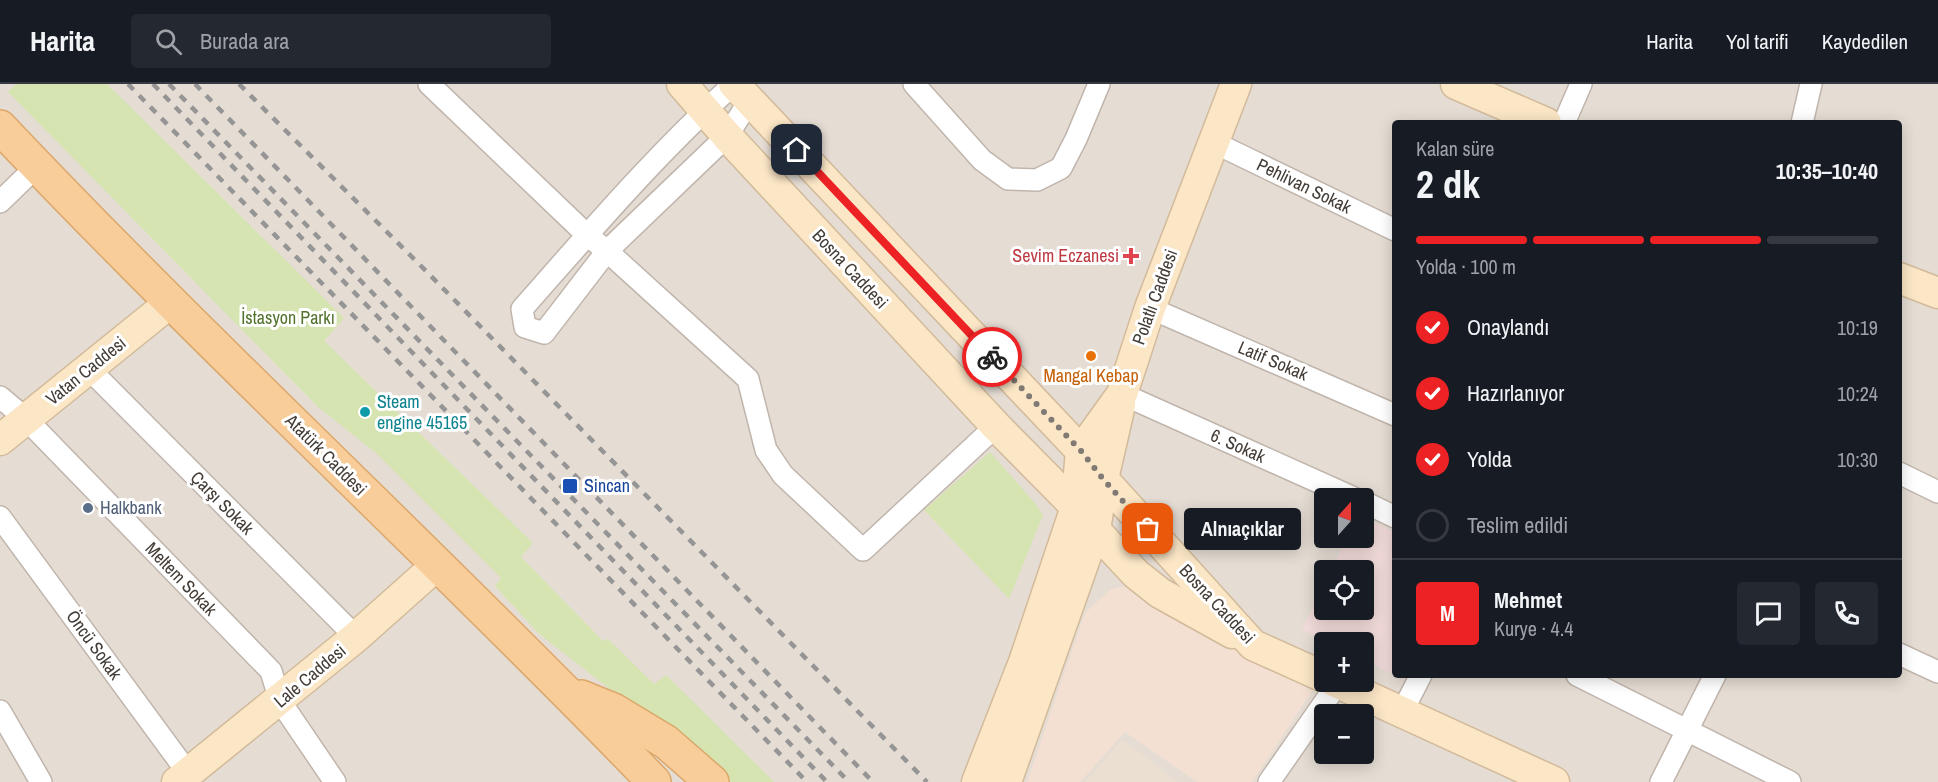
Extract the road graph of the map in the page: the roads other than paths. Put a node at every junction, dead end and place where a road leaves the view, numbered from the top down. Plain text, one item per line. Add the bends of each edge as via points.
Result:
1 (429, 84) edge
2 (682, 84) edge
3 (914, 84) edge
4 (1099, 84) edge
5 (1236, 84) edge
6 (1456, 84) edge
7 (1581, 84) edge
8 (1811, 84) edge
9 (739, 89) edge
10 (705, 110) junction
11 (1539, 120) edge
12 (1565, 120) edge
13 (1803, 120) edge
14 (0, 127) edge
15 (727, 136) junction
16 (1213, 142) junction
17 (37, 166) junction
18 (0, 202) edge
19 (1392, 229) edge
20 (587, 235) junction
21 (607, 251) junction
22 (1902, 280) edge
23 (1938, 293) edge
24 (171, 302) junction
25 (1150, 308) junction
26 (89, 369) junction
27 (1122, 394) junction
28 (0, 397) edge
29 (1392, 414) edge
30 (26, 419) junction
31 (996, 426) junction
32 (0, 440) edge
33 (1081, 451) junction
34 (1902, 474) edge
35 (1103, 479) junction
36 (1332, 488) edge
37 (1938, 492) edge
38 (1076, 507) junction
39 (1374, 507) edge
40 (1392, 516) edge
41 (0, 517) edge
42 (1095, 530) junction
43 (438, 564) junction
44 (1136, 574) junction
45 (1071, 599) junction
46 (356, 638) junction
47 (1253, 645) junction
48 (1902, 655) edge
49 (1314, 672) edge
50 (1938, 672) edge
51 (1419, 678) edge
52 (1583, 678) edge
53 (1713, 678) edge
54 (565, 690) junction
55 (1325, 692) edge
56 (1358, 692) edge
57 (280, 701) junction
58 (0, 711) edge
59 (1402, 712) junction
60 (1687, 730) junction
61 (183, 777) edge
62 (41, 782) edge
63 (335, 782) edge
64 (654, 782) edge
65 (712, 782) edge
66 (977, 782) edge
67 (1006, 782) edge
68 (1269, 782) edge
69 (1554, 782) edge
70 (1661, 782) edge
71 (1790, 782) edge

1 - 20 street
2 - 10 street, Bosna Caddesi
3 - 4 street via 982,160 1008,179 1037,180 1061,168
5 - 16 street, Polatlı Caddesi
6 - 11 street
7 - 12 street
8 - 13 street
9 - 10 street
9 - 15 street
9 - 33 street, Bosna Caddesi
10 - 15 street, Bosna Caddesi
10 - 20 street
14 - 17 main road, Atatürk Caddesi
15 - 21 street
15 - 31 street, Bosna Caddesi
16 - 19 street, Pehlivan Sokak
16 - 25 street, Polatlı Caddesi
17 - 18 street
17 - 24 main road, Atatürk Caddesi
20 - 21 street
20 - 21 street via 522,309 525,327 544,333
21 - 31 street via 748,379 771,458 783,475 863,550
22 - 23 street
24 - 26 street, Vatan Caddesi
24 - 43 main road, Atatürk Caddesi
25 - 27 street, Polatlı Caddesi
25 - 29 street, Latif Sokak
26 - 30 street, Vatan Caddesi
26 - 46 street, Çarşı Sokak
27 - 33 street, Polatlı Caddesi
27 - 35 street
27 - 36 street, 6. Sokak
28 - 30 street, Meltem Sokak
30 - 32 street, Vatan Caddesi
30 - 57 street, Meltem Sokak via 271,671
31 - 38 street, Bosna Caddesi
33 - 35 street, Bosna Caddesi
33 - 38 street
34 - 37 street
35 - 42 street
35 - 47 street, Bosna Caddesi
38 - 42 street, Bosna Caddesi
38 - 66 street via 1024,662
39 - 40 street
41 - 61 street, Öncü Sokak
42 - 44 street, Bosna Caddesi
42 - 45 street
43 - 46 street, Lale Caddesi
43 - 54 main road, Atatürk Caddesi
44 - 45 street via 1090,582
44 - 47 street, Bosna Caddesi via 1160,593
45 - 67 street
46 - 57 street, Lale Caddesi
47 - 49 street, Bosna Caddesi
48 - 50 street
51 - 59 street
52 - 60 street
53 - 60 street
54 - 64 main road, Atatürk Caddesi
54 - 65 main road via 613,710 666,742
55 - 68 street
56 - 59 street, Bosna Caddesi
57 - 61 street, Lale Caddesi
57 - 63 street, Meltem Sokak
58 - 62 street
59 - 69 street, Bosna Caddesi
60 - 70 street
60 - 71 street

